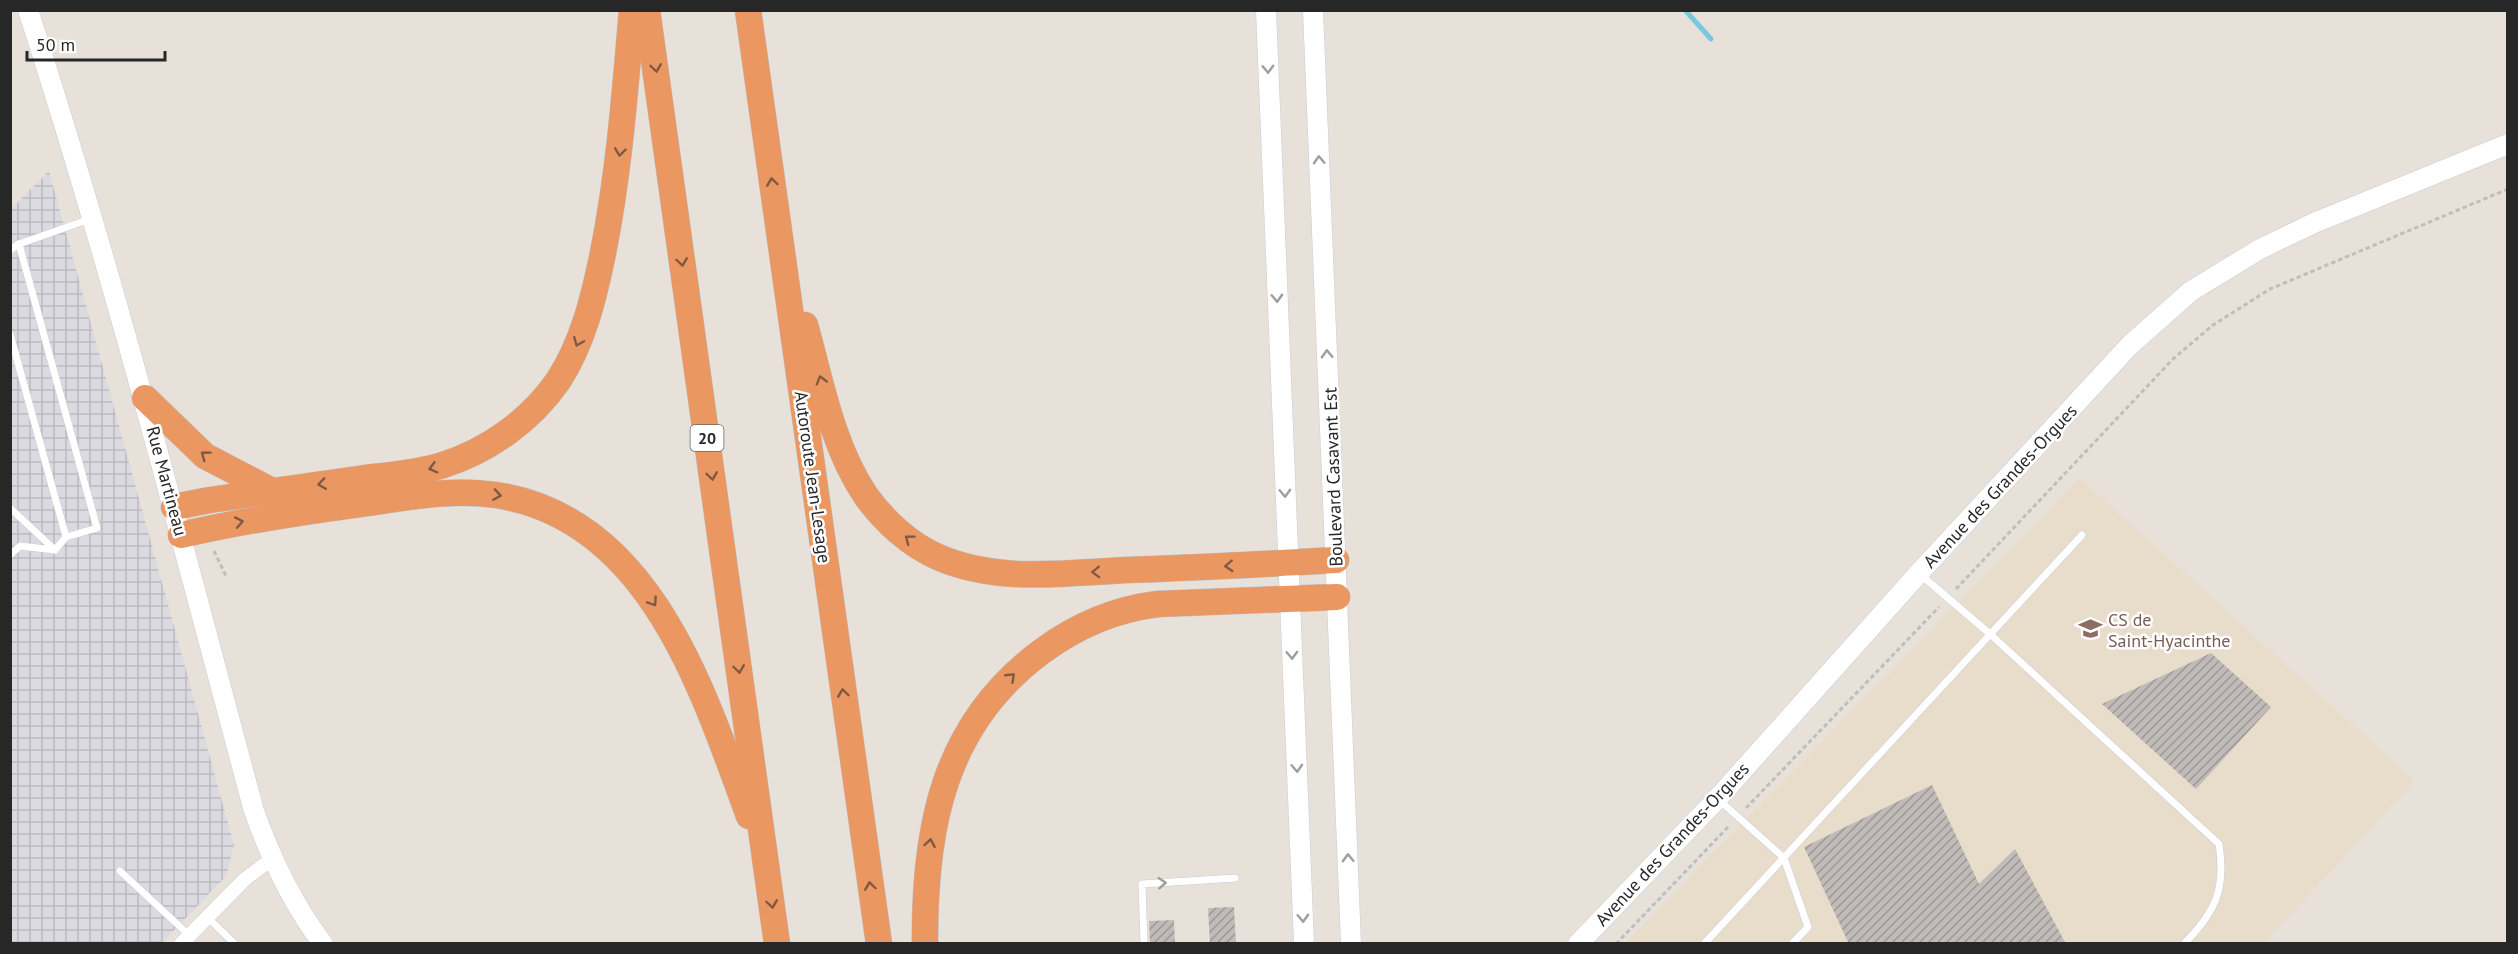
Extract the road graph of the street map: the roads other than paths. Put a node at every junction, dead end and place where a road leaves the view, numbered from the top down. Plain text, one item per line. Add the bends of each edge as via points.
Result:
1 (28, 10) edge
2 (632, 10) edge
3 (647, 10) edge
4 (748, 10) edge
5 (1266, 10) edge
6 (1312, 10) edge
7 (2508, 144) edge
8 (93, 218) junction
9 (780, 240) junction
10 (19, 244) junction
11 (10, 249) edge
12 (10, 334) edge
13 (145, 398) junction
14 (272, 491) junction
15 (174, 507) junction
16 (10, 508) edge
17 (182, 535) junction
18 (2082, 535) dead end
19 (66, 537) junction
20 (56, 550) junction
21 (10, 555) edge
22 (1336, 560) junction
23 (1288, 562) junction
24 (1919, 573) junction
25 (1338, 597) junction
26 (1290, 600) junction
27 (1990, 634) junction
28 (1717, 799) junction
29 (1784, 858) junction
30 (272, 859) junction
31 (766, 864) junction
32 (120, 871) dead end
33 (1235, 878) dead end
34 (207, 917) junction
35 (185, 939) edge
36 (235, 944) edge
37 (323, 944) edge
38 (777, 944) edge
39 (879, 944) edge
40 (925, 944) edge
41 (1144, 944) edge
42 (1304, 944) edge
43 (1351, 944) edge
44 (1578, 944) edge
45 (1704, 944) edge
46 (1792, 944) edge
47 (2184, 944) edge

1 - 8 street, Rue Martineau
2 -> 14 highway via 620,152 596,285 574,352 550,392 529,414 487,446 452,462 410,473
3 -> 31 highway, 20
9 -> 4 highway, Autoroute Jean-Lesage
5 -> 23 street
22 -> 6 street, Boulevard Casavant Est
7 - 24 street, Avenue des Grandes-Orgues via 2314,223 2260,249 2191,291 2130,345
8 - 10 lane
8 - 13 street, Rue Martineau
23 -> 9 highway via 1020,573 973,568 922,548 878,511 849,465
39 -> 9 highway, Autoroute Jean-Lesage
10 - 11 lane
10 - 19 lane via 97,528
12 - 19 lane
14 -> 13 highway via 205,456
13 - 15 street, Rue Martineau
14 - 15 highway
15 - 17 street, Rue Martineau
16 - 20 lane
17 - 30 street, Rue Martineau via 254,811
17 -> 31 highway via 300,512 456,492 521,500 582,528 605,545 634,577 676,640 711,713
18 - 27 lane
19 - 20 lane
20 - 21 lane via 20,546
22 - 23 highway
22 - 25 street, Boulevard Casavant Est
23 - 26 street
24 - 27 lane
24 - 28 street, Avenue des Grandes-Orgues
25 - 26 highway
43 -> 25 street, Boulevard Casavant Est
40 -> 26 highway via 928,855 946,777 974,722 1013,675 1066,635 1132,608
26 -> 42 street
27 - 29 lane
27 - 47 lane via 2219,844 2223,867 2217,901
28 - 29 lane
28 - 44 street, Avenue des Grandes-Orgues
29 - 45 lane
29 - 46 lane via 1808,927
30 - 34 street via 244,879
30 - 37 street, Rue Martineau
31 -> 38 highway, 20
32 - 35 lane
41 -> 33 lane via 1142,884
34 - 35 street
34 - 36 lane

